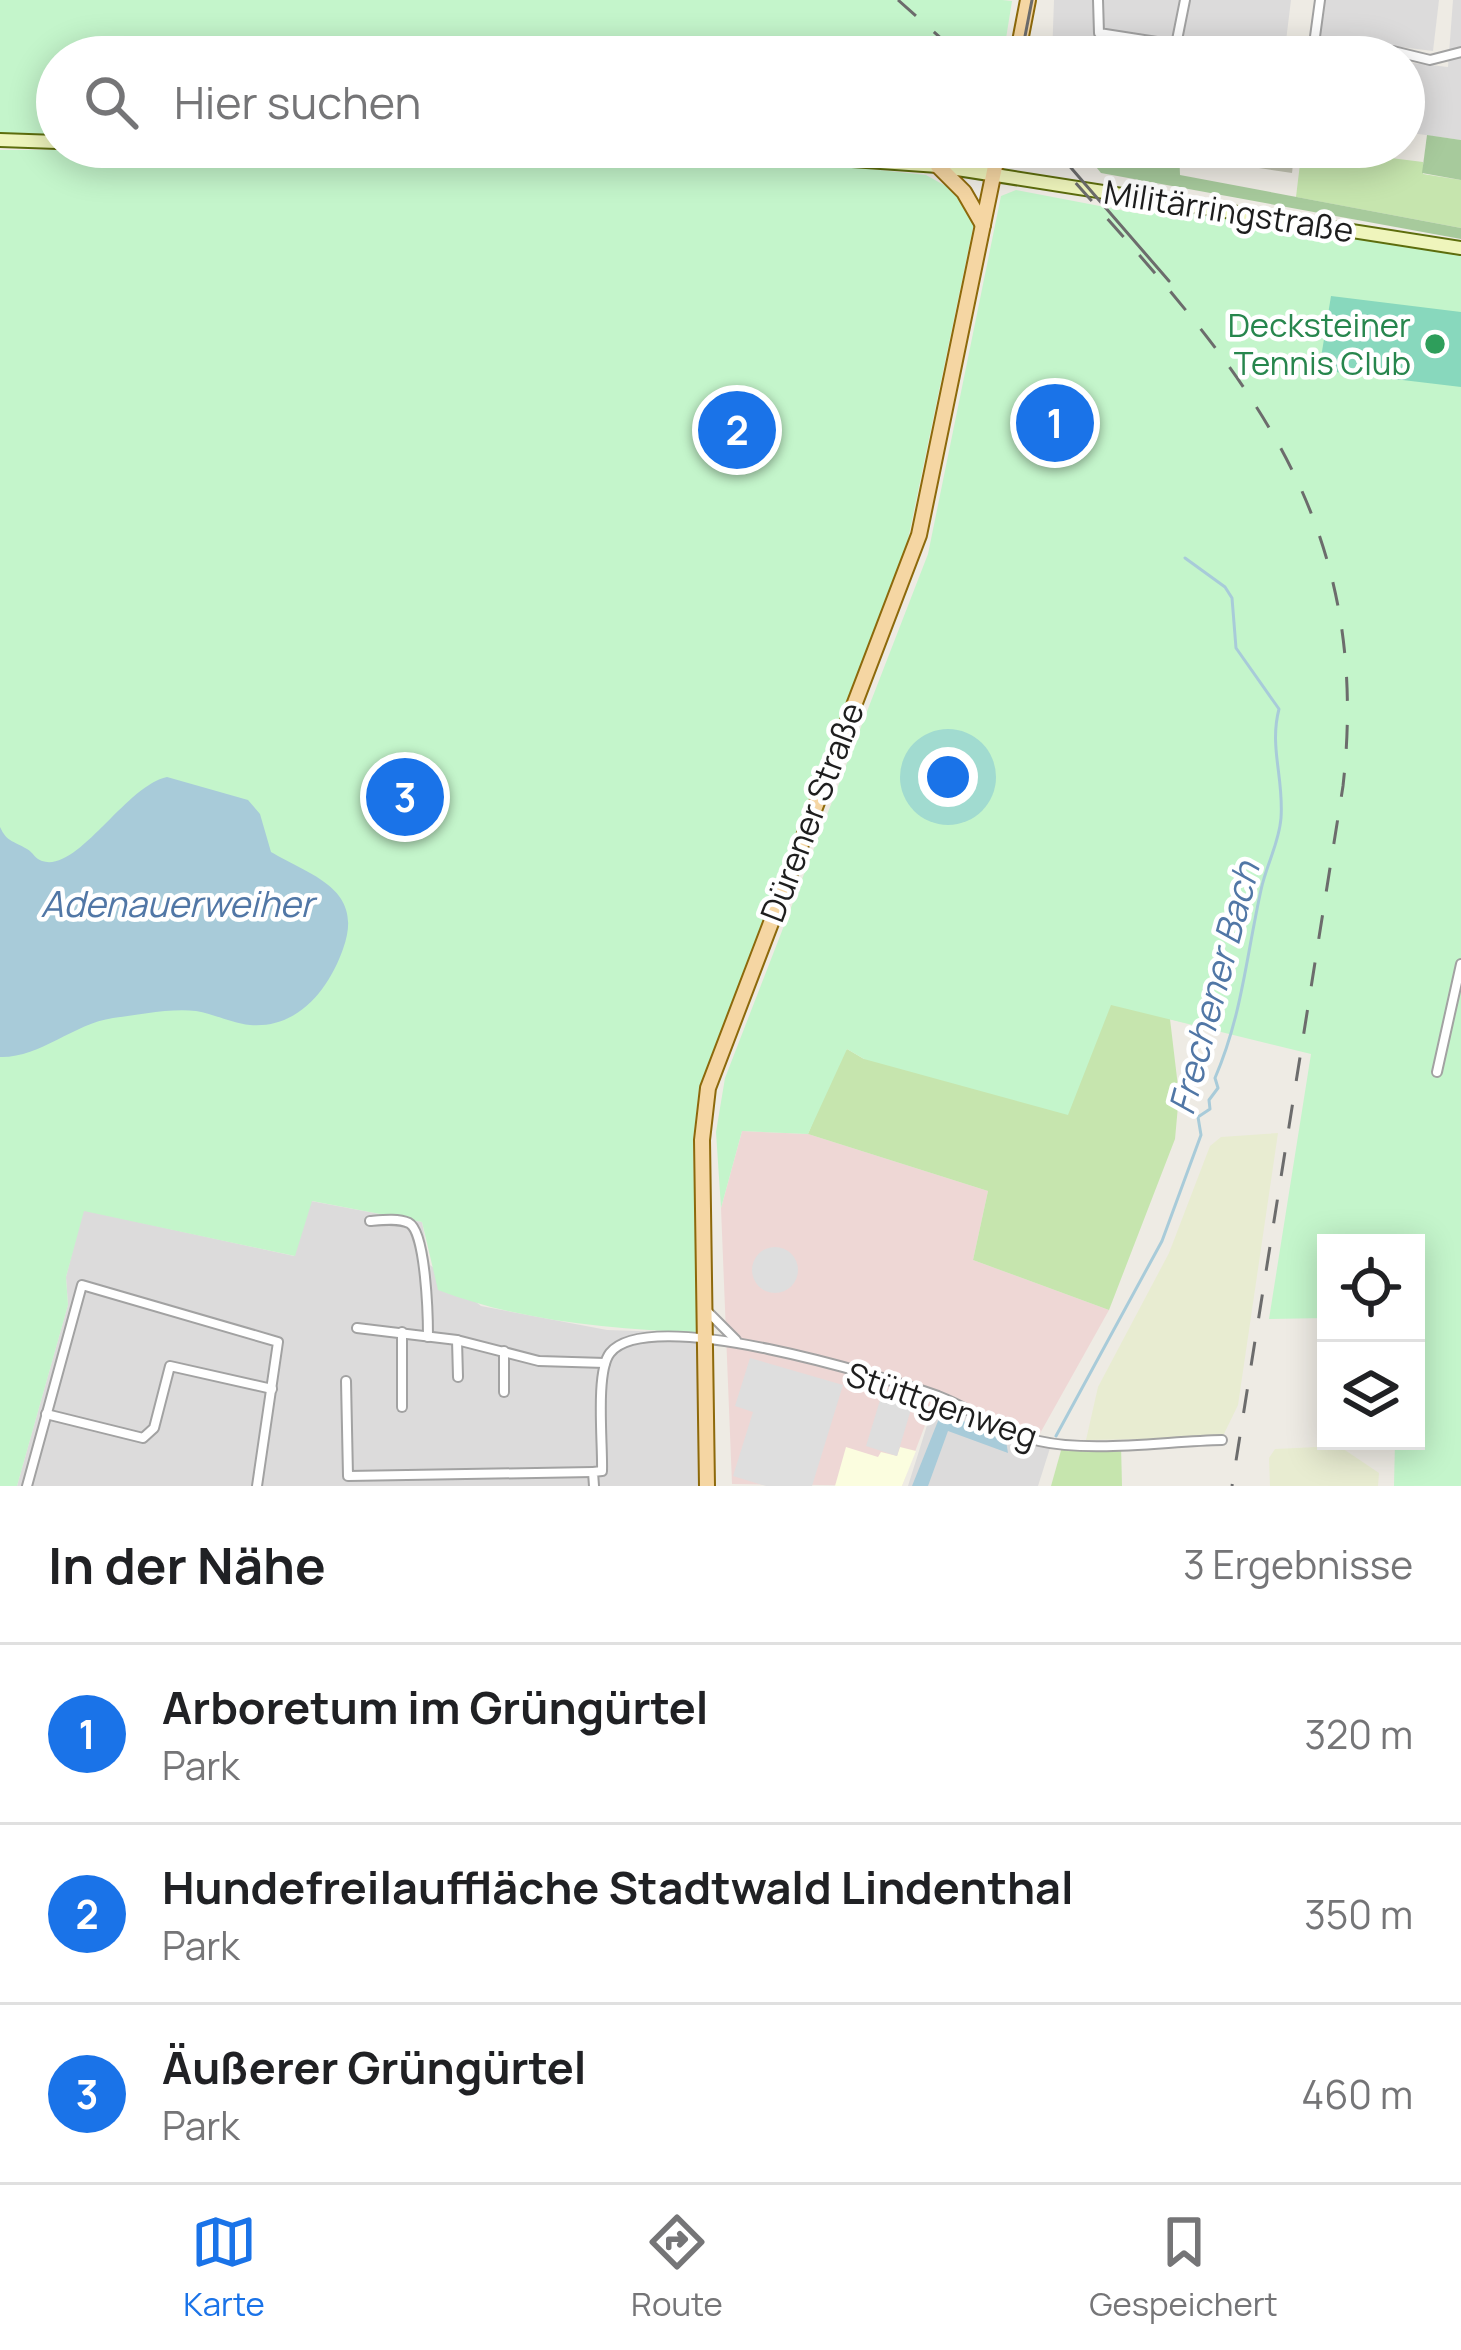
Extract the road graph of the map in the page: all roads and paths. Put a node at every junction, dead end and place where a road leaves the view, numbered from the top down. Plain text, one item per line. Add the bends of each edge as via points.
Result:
1 (1028, 0) edge
2 (1098, 0) edge
3 (1185, 0) edge
4 (1320, 0) edge
5 (1021, 36) edge
6 (1119, 36) edge
7 (1178, 36) edge
8 (1316, 36) edge
9 (1461, 52) edge
10 (1425, 59) edge
11 (0, 140) edge
12 (36, 141) edge
13 (940, 168) edge
14 (954, 168) edge
15 (995, 168) edge
16 (994, 173) junction
17 (983, 224) junction
18 (1461, 248) edge
19 (1461, 964) edge
20 (1438, 1072) dead end
21 (370, 1220) dead end
22 (705, 1309) junction
23 (357, 1328) dead end
24 (402, 1332) junction
25 (428, 1337) junction
26 (706, 1338) junction
27 (457, 1340) junction
28 (737, 1341) junction
29 (504, 1351) junction
30 (605, 1364) junction
31 (458, 1377) dead end
32 (346, 1381) dead end
33 (272, 1389) junction
34 (504, 1392) dead end
35 (402, 1407) dead end
36 (46, 1414) junction
37 (1222, 1441) dead end
38 (593, 1472) junction
39 (27, 1486) edge
40 (257, 1486) edge
41 (593, 1486) edge
42 (707, 1486) edge

1 - 5 main road
2 - 6 street via 1100,33
3 - 7 street
4 - 8 street
9 - 10 street
11 - 12 main road
13 - 17 main road
14 - 16 main road, Militärringstraße
15 - 16 main road, Dürener Straße
16 - 17 main road, Dürener Straße
16 - 18 main road, Militärringstraße
17 - 22 main road, Dürener Straße via 914,550 708,1088
19 - 20 street
21 - 25 street via 416,1230
22 - 26 main road, Dürener Straße
22 - 28 street, Stüttgenweg
23 - 24 street
24 - 25 street
24 - 35 street
25 - 27 street
26 - 28 street, Stüttgenweg
26 - 30 street, Stüttgenweg via 637,1338
26 - 42 main road, Dürener Straße
27 - 29 street
27 - 31 street
28 - 37 street, Stüttgenweg via 935,1395 1023,1437
29 - 30 street
29 - 34 street
30 - 38 street via 602,1471
32 - 38 street via 348,1476
33 - 36 street via 170,1366 149,1436
33 - 36 street via 278,1342 82,1285
33 - 40 street
36 - 39 street
38 - 41 street

